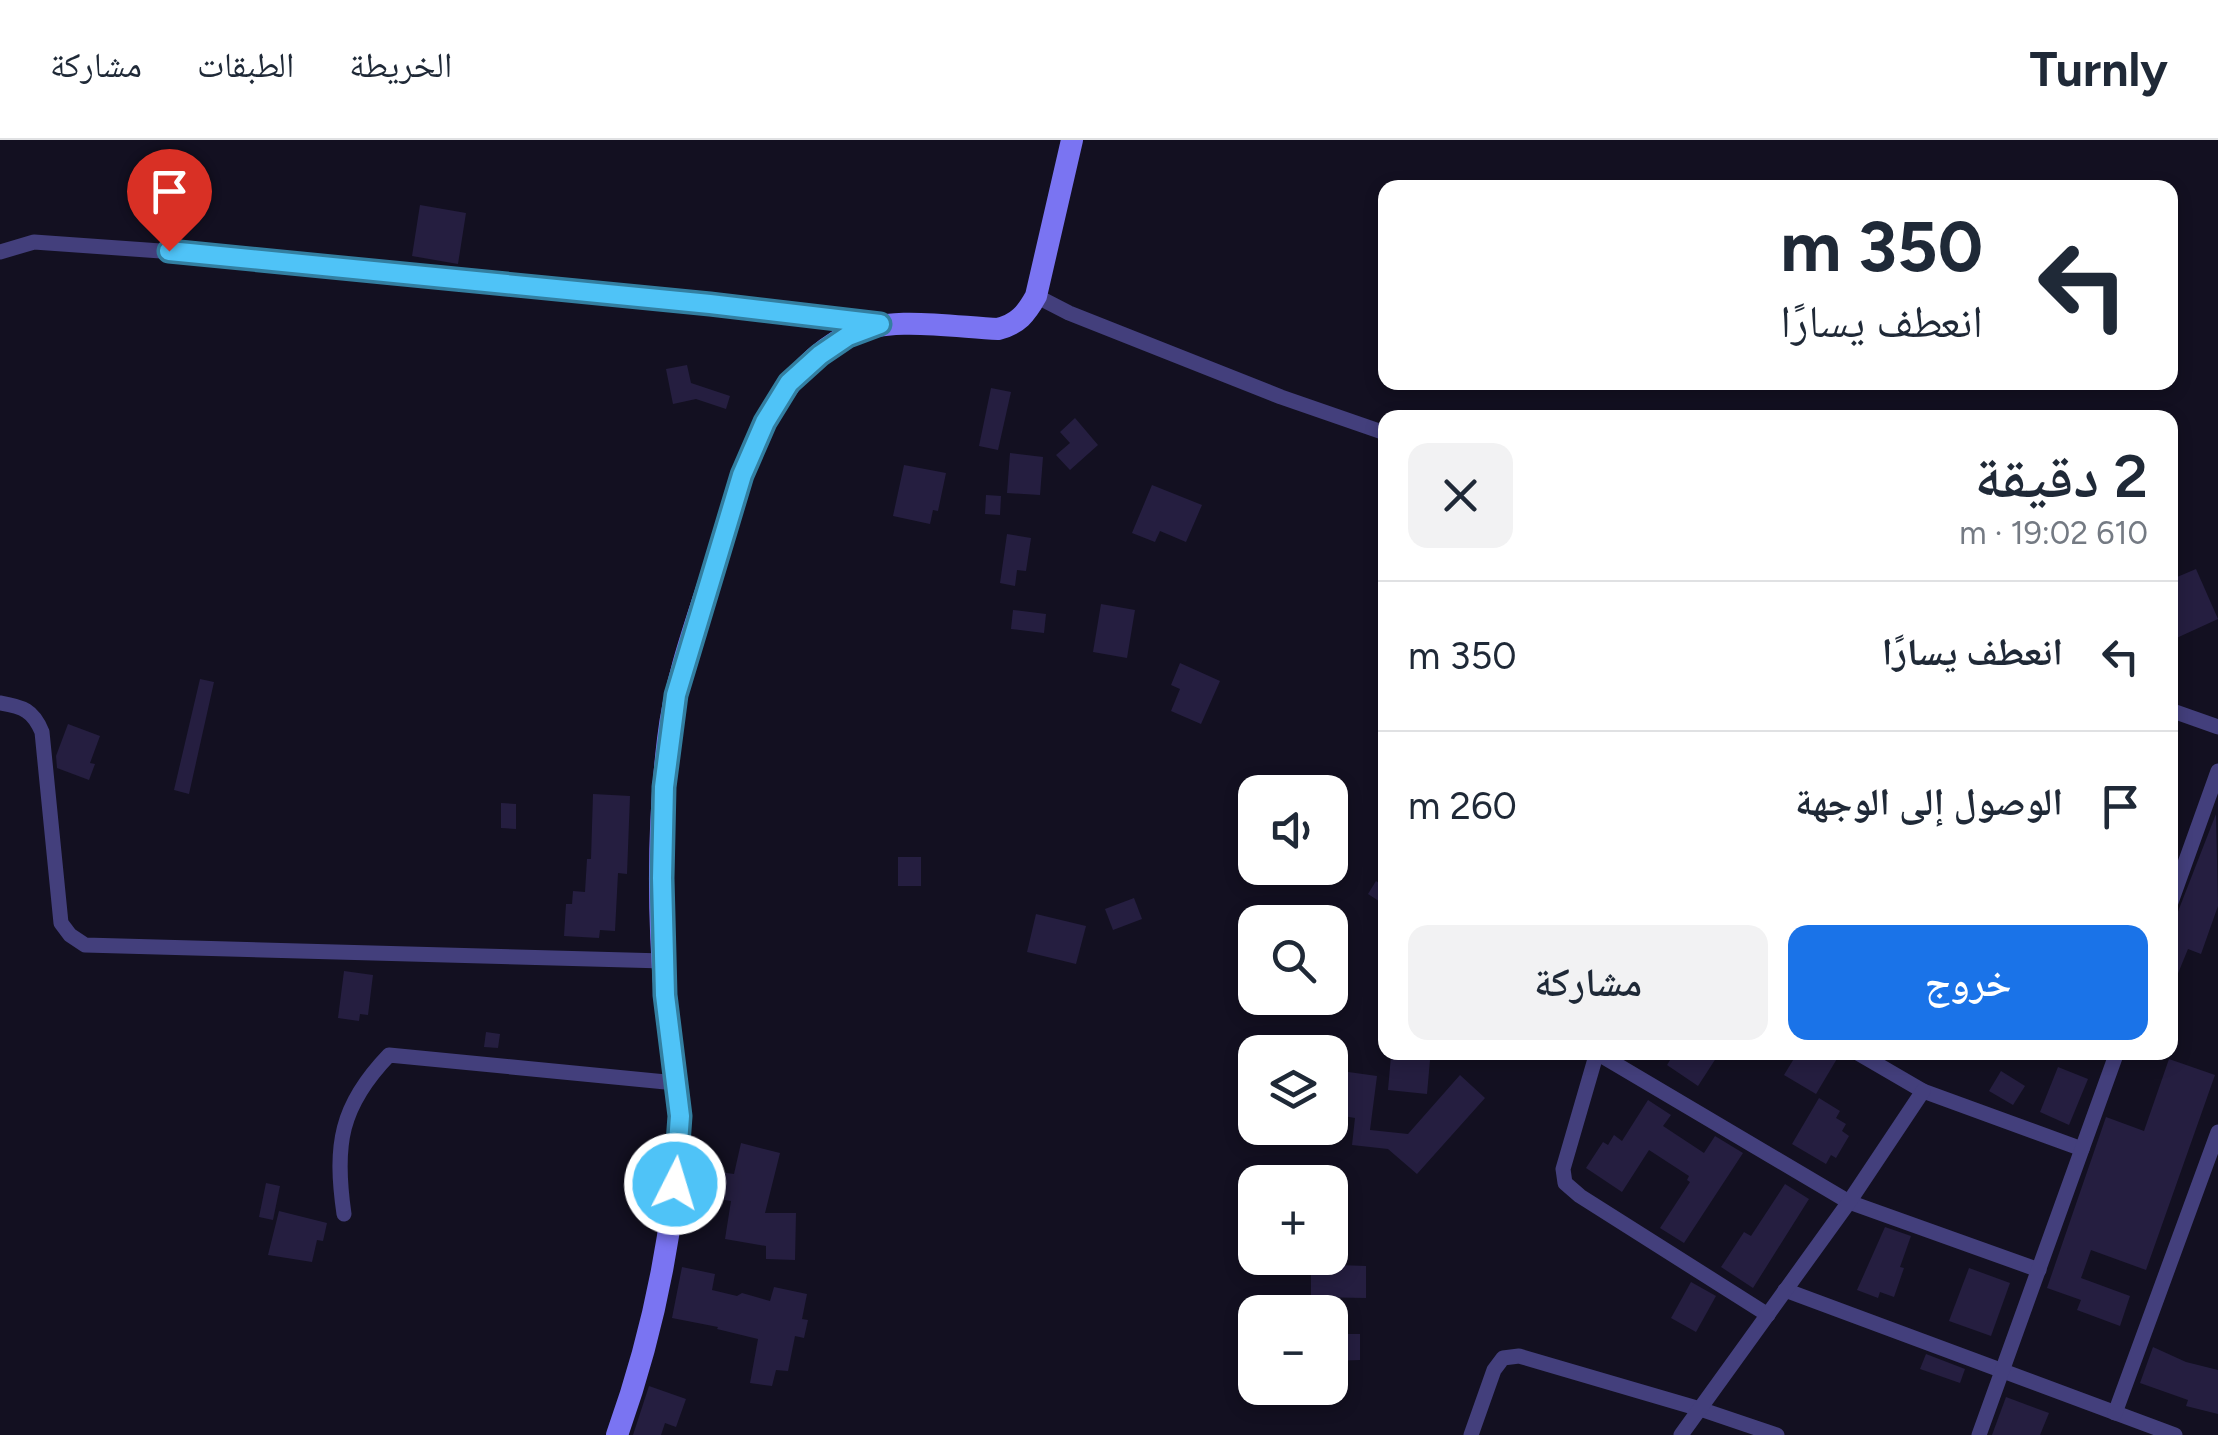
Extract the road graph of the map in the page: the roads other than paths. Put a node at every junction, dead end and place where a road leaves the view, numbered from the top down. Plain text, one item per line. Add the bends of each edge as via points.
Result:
1 (1072, 140) edge
2 (0, 252) edge
3 (1036, 296) junction
4 (880, 324) junction
5 (1378, 431) edge
6 (0, 703) edge
7 (2178, 713) edge
8 (2218, 727) edge
9 (2218, 771) edge
10 (2178, 883) edge
11 (664, 961) junction
12 (1595, 1060) edge
13 (1610, 1060) edge
14 (1870, 1060) edge
15 (2114, 1060) edge
16 (676, 1083) junction
17 (1922, 1091) junction
18 (2218, 1132) edge
19 (2082, 1148) junction
20 (1849, 1202) junction
21 (344, 1214) dead end
22 (2038, 1270) junction
23 (1786, 1290) junction
24 (1768, 1314) junction
25 (2000, 1371) junction
26 (1700, 1408) junction
27 (2115, 1413) junction
28 (617, 1435) edge
29 (1471, 1435) edge
30 (1681, 1435) edge
31 (1777, 1435) edge
32 (1978, 1435) edge
33 (2175, 1435) edge

1 - 3 street
2 - 4 street via 34,242 203,254
3 - 4 street via 1014,325 998,329
3 - 5 street
4 - 11 street via 848,336 789,383 742,475 668,738
6 - 11 street via 35,715 42,732 60,923 85,945
7 - 8 street
9 - 10 street
11 - 16 street
12 - 24 street via 1564,1183
13 - 20 street
14 - 17 street
15 - 19 street
16 - 21 street via 389,1054 350,1104 341,1134
16 - 28 street via 678,1154 664,1275
17 - 19 street
17 - 20 street
18 - 27 street
19 - 22 street
20 - 22 street
20 - 23 street
22 - 25 street
23 - 24 street
23 - 25 street
24 - 26 street
25 - 27 street
25 - 32 street
26 - 29 street via 1519,1356 1503,1358 1494,1370
26 - 30 street
26 - 31 street
27 - 33 street

